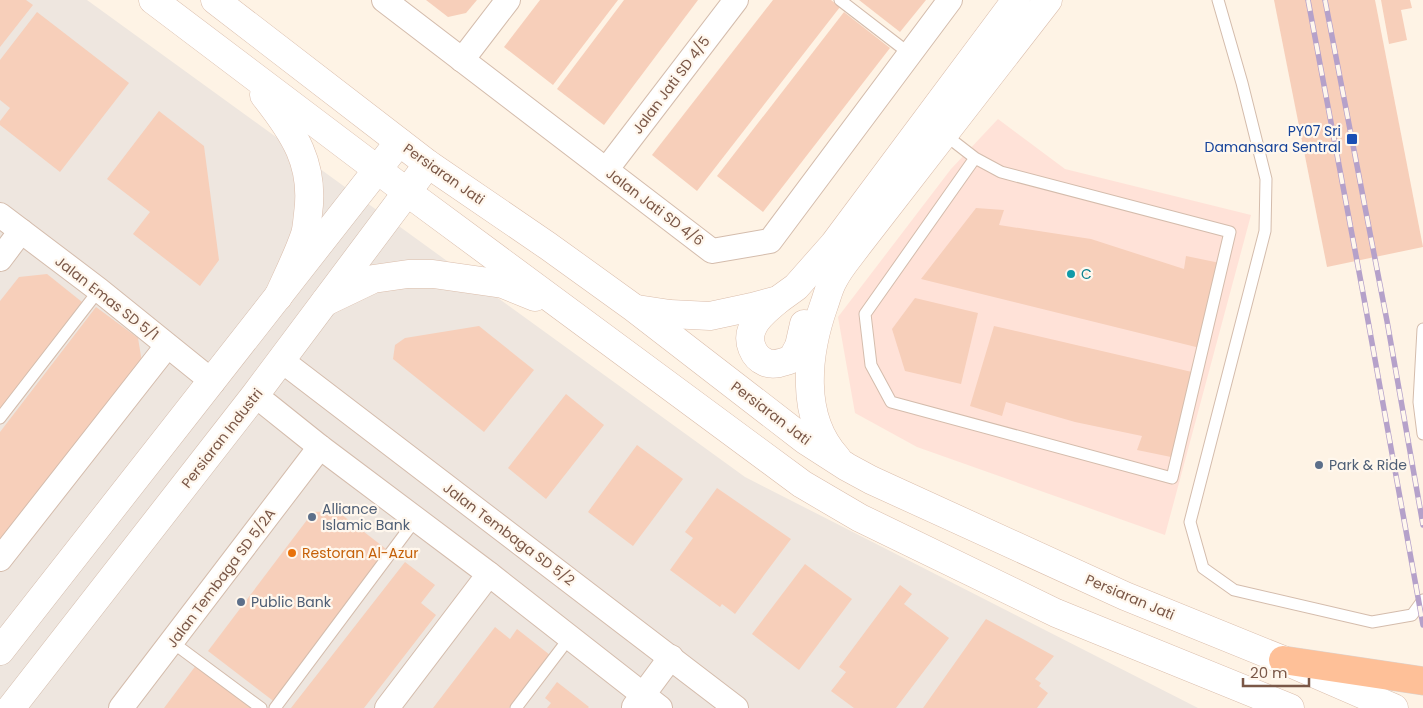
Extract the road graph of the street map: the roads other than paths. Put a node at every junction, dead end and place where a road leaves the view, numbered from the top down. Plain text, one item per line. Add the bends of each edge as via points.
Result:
1 (153, 0) edge
2 (215, 0) edge
3 (384, 0) edge
4 (508, 0) edge
5 (736, 0) edge
6 (840, 0) edge
7 (950, 0) edge
8 (1016, 0) edge
9 (1048, 0) edge
10 (1218, 0) edge
11 (910, 54) junction
12 (462, 60) junction
13 (242, 68) junction
14 (944, 134) junction
15 (399, 142) junction
16 (975, 158) junction
17 (428, 164) junction
18 (378, 169) junction
19 (606, 170) junction
20 (406, 192) junction
21 (0, 215) edge
22 (21, 231) junction
23 (0, 259) edge
24 (834, 280) junction
25 (99, 290) junction
26 (278, 297) junction
27 (778, 300) junction
28 (325, 302) junction
29 (634, 308) junction
30 (566, 309) junction
31 (1423, 329) edge
32 (167, 346) junction
33 (281, 360) junction
34 (213, 382) junction
35 (255, 395) junction
36 (0, 418) edge
37 (1423, 434) edge
38 (320, 447) junction
39 (847, 467) junction
40 (416, 519) junction
41 (0, 559) edge
42 (489, 574) junction
43 (1423, 600) edge
44 (570, 638) junction
45 (172, 642) junction
46 (0, 651) edge
47 (671, 657) junction
48 (1283, 660) junction
49 (1423, 681) edge
50 (645, 704) edge
51 (11, 708) edge
52 (121, 708) edge
53 (261, 708) edge
54 (275, 708) edge
55 (387, 708) edge
56 (516, 708) edge
57 (736, 708) edge
58 (1290, 708) edge
59 (1394, 708) edge

1 - 13 main road
2 - 15 main road, Persiaran Jati
3 - 12 street, Jalan Jati SD 4/6
4 - 12 street
5 - 19 street, Jalan Jati SD 4/5
6 - 11 lane
7 - 11 street, Jalan Jati SD 4/6
8 - 27 main road via 834,244 796,287
9 - 14 main road
10 - 43 lane via 1266,179 1265,231 1190,522 1203,568 1234,590 1372,622 1412,616
11 - 19 street, Jalan Jati SD 4/6 via 770,241 712,251
12 - 19 street, Jalan Jati SD 4/6
13 - 18 main road
13 - 26 main road via 280,115 301,148 309,181 305,235
14 - 16 lane
14 - 24 main road
15 - 17 main road, Persiaran Jati
15 - 18 main road
16 - 16 lane via 1001,172 1230,232 1172,478 891,402 871,365 865,314
17 - 20 main road, Persiaran Industri
17 - 29 main road, Persiaran Jati
18 - 20 main road
18 - 26 main road
20 - 28 main road, Persiaran Industri
20 - 30 main road
21 - 22 street, Jalan Emas SD 5/1
22 - 23 street
22 - 25 street, Jalan Emas SD 5/1
24 - 27 main road via 811,306 792,359 780,363 766,362 754,354 750,342 752,329
24 - 39 main road via 817,325 808,378 820,434
25 - 32 street, Jalan Emas SD 5/1
25 - 36 lane
26 - 34 main road
27 - 29 main road via 710,316
28 - 30 main road via 373,279 433,274 503,284
28 - 33 main road, Persiaran Industri
29 - 39 main road, Persiaran Jati via 805,440
30 - 58 main road via 802,484 839,506 1056,613
31 - 37 lane via 1419,402
32 - 34 street, Jalan Emas SD 5/1
32 - 41 street
33 - 35 main road, Persiaran Industri
33 - 47 street, Jalan Tembaga SD 5/2
34 - 46 main road
35 - 38 street
35 - 51 main road, Persiaran Industri
38 - 40 street
38 - 45 street, Jalan Tembaga SD 5/2A
39 - 48 main road, Persiaran Jati via 1126,596
40 - 42 street
40 - 54 lane
42 - 44 street
42 - 55 street
44 - 50 street
44 - 56 lane
45 - 52 street, Jalan Tembaga SD 5/2A
45 - 53 lane
47 - 50 street
47 - 57 street, Jalan Tembaga SD 5/2
48 - 49 highway
48 - 59 main road, Persiaran Jati

